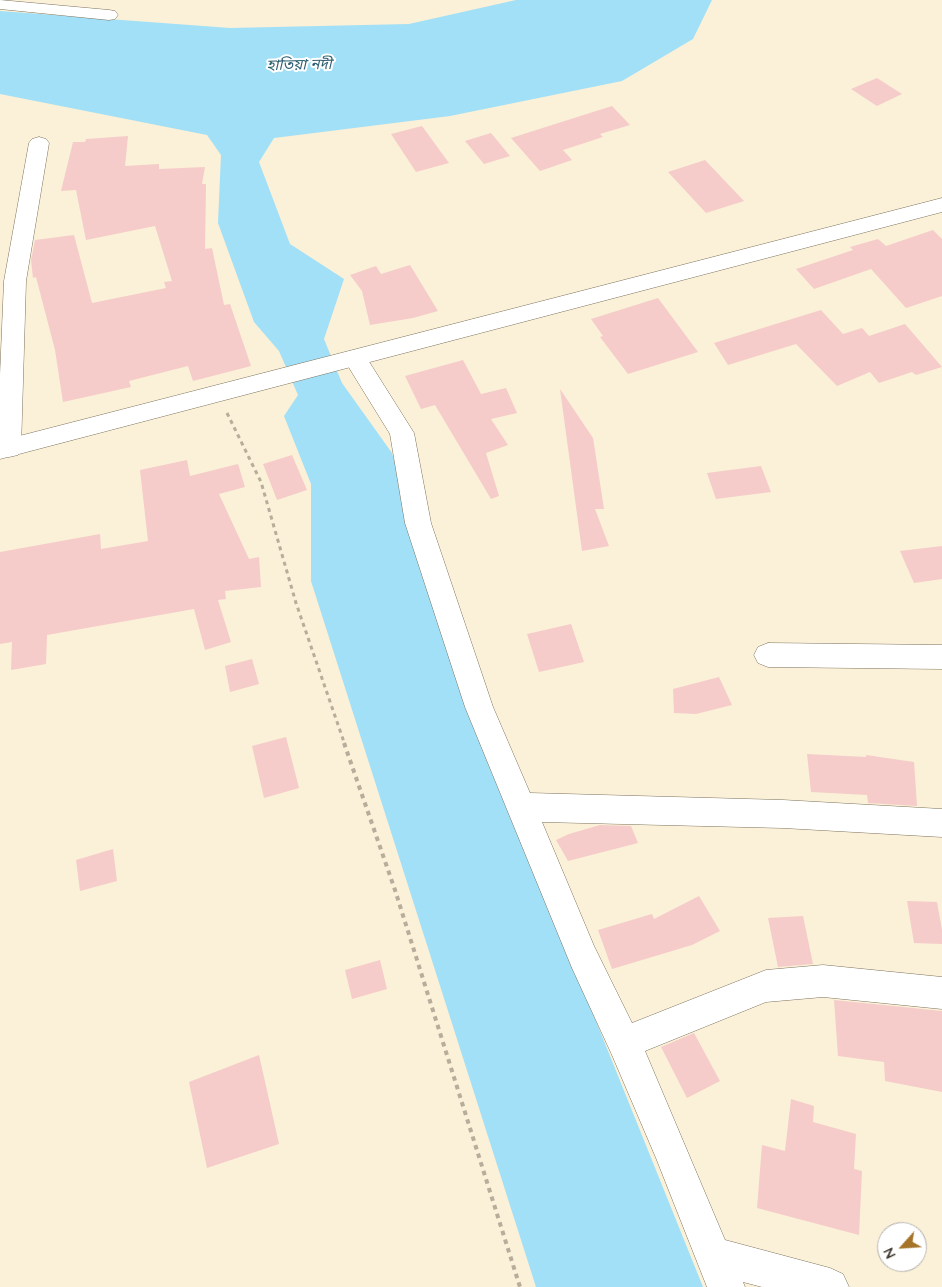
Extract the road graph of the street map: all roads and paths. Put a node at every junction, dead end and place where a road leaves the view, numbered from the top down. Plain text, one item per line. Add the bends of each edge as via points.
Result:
1 (7, 3) edge
2 (109, 15) dead end
3 (39, 142) dead end
4 (942, 205) edge
5 (347, 360) junction
6 (218, 395) junction
7 (4, 449) edge
8 (768, 655) dead end
9 (942, 657) edge
10 (521, 807) junction
11 (942, 823) edge
12 (942, 993) edge
13 (624, 1043) junction
14 (720, 1271) edge
15 (520, 1287) edge
16 (830, 1287) edge

1 - 2 street
3 - 7 street via 15,281
4 - 5 street
5 - 6 street
5 - 10 street via 402,433 418,523 480,707
6 - 7 street
6 - 15 path via 261,482 296,603 395,890
8 - 9 street
10 - 11 street via 783,814
10 - 13 street via 583,957
12 - 13 street via 823,981 766,986
13 - 14 street
14 - 16 street

